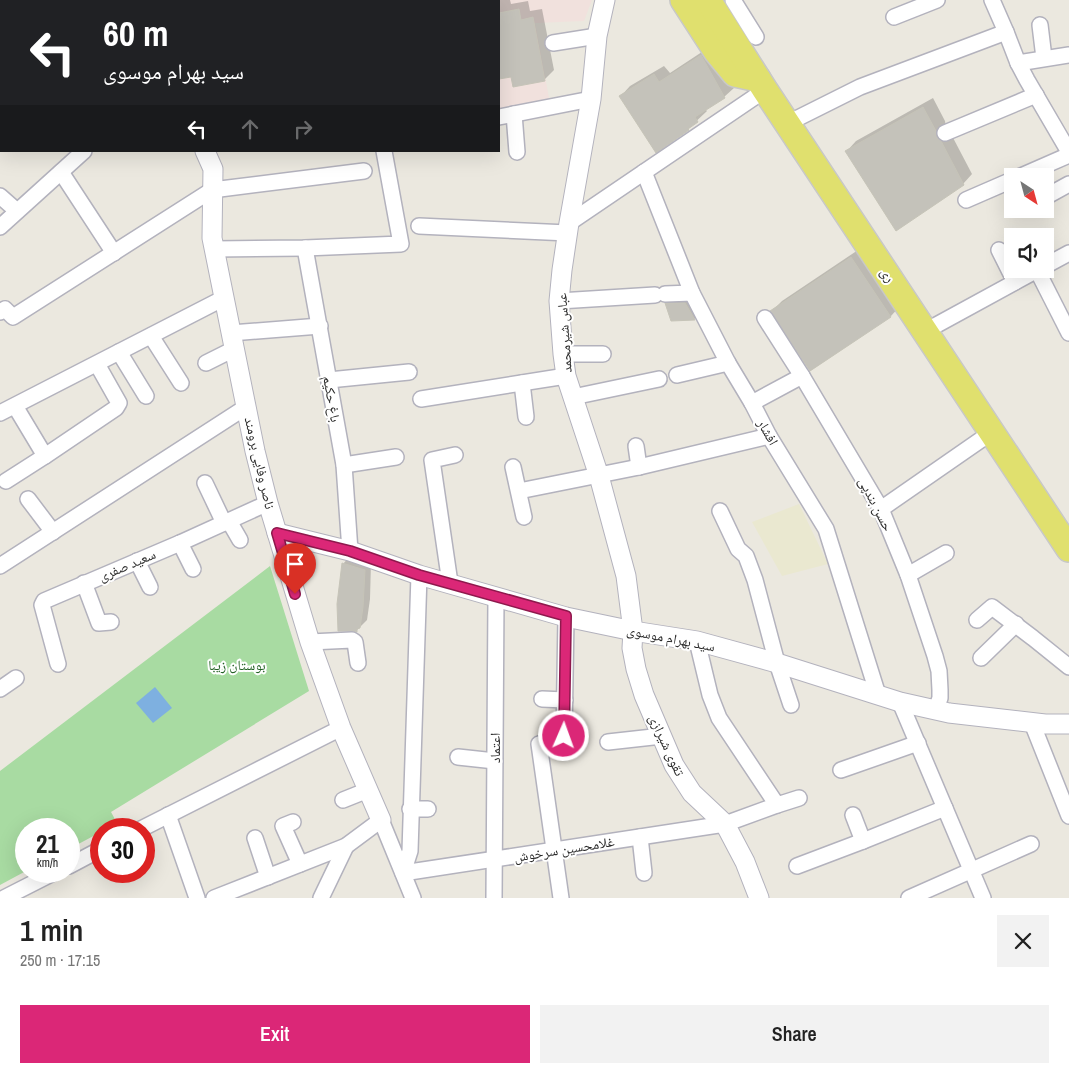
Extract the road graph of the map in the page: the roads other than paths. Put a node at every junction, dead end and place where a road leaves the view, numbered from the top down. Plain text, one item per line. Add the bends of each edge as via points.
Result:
1 (604, 0) edge
2 (683, 0) edge
3 (708, 0) edge
4 (733, 0) edge
5 (937, 0) edge
6 (992, 0) edge
7 (894, 17) dead end
8 (1040, 25) dead end
9 (1006, 32) junction
10 (597, 36) junction
11 (756, 37) dead end
12 (553, 43) dead end
13 (1069, 55) edge
14 (1044, 58) junction
15 (1018, 63) junction
16 (758, 79) junction
17 (1036, 95) junction
18 (591, 99) junction
19 (514, 114) junction
20 (500, 117) edge
21 (788, 123) junction
22 (945, 133) dead end
23 (83, 152) edge
24 (205, 152) edge
25 (384, 152) edge
26 (516, 152) dead end
27 (1069, 154) edge
28 (1038, 168) edge
29 (364, 171) dead end
30 (60, 172) junction
31 (644, 172) junction
32 (1004, 183) edge
33 (1069, 184) edge
34 (212, 190) junction
35 (1054, 192) edge
36 (0, 196) edge
37 (966, 200) dead end
38 (18, 211) junction
39 (419, 226) dead end
40 (0, 227) edge
41 (569, 228) junction
42 (305, 248) junction
43 (214, 249) junction
44 (999, 250) dead end
45 (114, 253) junction
46 (1069, 254) edge
47 (1054, 261) edge
48 (1022, 278) edge
49 (1044, 278) edge
50 (1015, 282) junction
51 (692, 294) junction
52 (224, 298) junction
53 (559, 301) junction
54 (2, 307) edge
55 (765, 318) dead end
56 (320, 326) junction
57 (931, 328) dead end
58 (1069, 333) edge
59 (151, 336) junction
60 (232, 341) junction
61 (119, 352) junction
62 (563, 354) junction
63 (603, 354) dead end
64 (206, 363) dead end
65 (728, 363) junction
66 (97, 364) junction
67 (409, 372) dead end
68 (677, 375) dead end
69 (566, 376) junction
70 (802, 376) junction
71 (659, 379) dead end
72 (329, 380) junction
73 (181, 383) dead end
74 (522, 383) junction
75 (146, 396) dead end
76 (573, 397) junction
77 (421, 399) dead end
78 (752, 403) junction
79 (15, 406) junction
80 (246, 407) junction
81 (0, 414) edge
82 (526, 417) dead end
83 (992, 432) junction
84 (769, 436) junction
85 (636, 446) dead end
86 (45, 456) junction
87 (456, 456) dead end
88 (396, 457) dead end
89 (344, 464) junction
90 (513, 467) dead end
91 (638, 467) junction
92 (599, 476) junction
93 (6, 481) dead end
94 (205, 483) dead end
95 (519, 491) junction
96 (28, 499) dead end
97 (268, 503) junction
98 (881, 509) junction
99 (720, 511) dead end
100 (524, 518) dead end
101 (226, 522) junction
102 (53, 532) junction
103 (277, 533) junction
104 (240, 540) dead end
105 (180, 543) junction
106 (1069, 549) edge
107 (350, 551) junction
108 (946, 553) dead end
109 (137, 561) junction
110 (0, 566) edge
111 (193, 569) dead end
112 (419, 575) junction
113 (908, 575) junction
114 (84, 583) junction
115 (450, 583) junction
116 (150, 587) dead end
117 (496, 597) junction
118 (566, 616) junction
119 (977, 620) dead end
120 (111, 622) dead end
121 (1016, 624) junction
122 (633, 631) junction
123 (697, 641) junction
124 (310, 642) junction
125 (981, 658) dead end
126 (358, 663) dead end
127 (777, 663) junction
128 (58, 664) dead end
129 (1069, 667) edge
130 (16, 678) dead end
131 (0, 689) edge
132 (878, 695) junction
133 (542, 699) dead end
134 (565, 700) junction
135 (900, 702) junction
136 (791, 705) dead end
137 (936, 710) junction
138 (1032, 723) junction
139 (1069, 724) edge
140 (341, 728) junction
141 (662, 736) junction
142 (608, 742) dead end
143 (918, 743) junction
144 (458, 757) dead end
145 (495, 761) junction
146 (841, 770) dead end
147 (368, 790) junction
148 (799, 798) dead end
149 (342, 800) dead end
150 (777, 805) junction
151 (945, 808) junction
152 (410, 809) junction
153 (428, 809) dead end
154 (168, 815) junction
155 (853, 815) dead end
156 (1069, 816) edge
157 (381, 820) junction
158 (155, 822) edge
159 (293, 822) dead end
160 (725, 824) junction
161 (640, 837) junction
162 (255, 838) dead end
163 (863, 841) junction
164 (1031, 844) dead end
165 (346, 846) junction
166 (553, 851) junction
167 (495, 860) junction
168 (300, 864) junction
169 (797, 866) dead end
170 (972, 871) junction
171 (403, 873) junction
172 (644, 873) dead end
173 (268, 877) junction
174 (42, 883) edge
175 (30, 892) edge
176 (4, 898) edge
177 (197, 898) edge
178 (214, 898) edge
179 (321, 898) edge
180 (413, 898) edge
181 (494, 898) edge
182 (561, 898) edge
183 (759, 898) edge
184 (909, 898) edge
185 (983, 898) edge

1 - 10 street, عباس شیرمحمد
2 - 16 main road via 735,74
3 - 16 main road, ری
4 - 11 street
5 - 7 street
6 - 9 street
8 - 14 street
9 - 15 street
9 - 21 street via 860,87
10 - 12 street
10 - 18 street, عباس شیرمحمد
13 - 14 street
14 - 15 street
15 - 17 street
16 - 21 main road, ری
16 - 31 street
17 - 22 street
17 - 27 street
18 - 19 street
18 - 41 street, عباس شیرمحمد
19 - 20 street
19 - 26 street
21 - 83 main road, ری
23 - 30 street
24 - 34 street, ناصر وفایی برومند via 213,169
25 - 42 street via 401,244
27 - 28 street
29 - 34 street
30 - 38 street
30 - 45 street
31 - 41 street
31 - 51 street, افشار
32 - 37 street
33 - 35 street
34 - 43 street, ناصر وفایی برومند
34 - 45 street
36 - 38 street
38 - 40 street
39 - 41 street
41 - 53 street, عباس شیرمحمد
42 - 43 street
42 - 56 street, باغ حکیم
43 - 52 street, ناصر وفایی برومند
44 - 50 street
45 - 54 street via 13,317
46 - 47 street
48 - 50 street
49 - 58 street
50 - 57 street
51 - 53 street
51 - 65 street, افشار
52 - 59 street
52 - 60 street, ناصر وفایی برومند
53 - 62 street, عباس شیرمحمد
55 - 70 street, حسن بندپی
56 - 60 street
56 - 72 street, باغ حکیم
59 - 61 street
59 - 73 street
60 - 64 street
60 - 80 street, ناصر وفایی برومند
61 - 66 street
61 - 75 street
62 - 63 street
62 - 69 street, عباس شیرمحمد
65 - 68 street
65 - 78 street, افشار
66 - 79 street
66 - 86 street via 118,403 116,408
67 - 72 street
69 - 74 street
69 - 76 street, عباس شیرمحمد
70 - 78 street
70 - 98 street, حسن بندپی
71 - 76 street
72 - 89 street, باغ حکیم
74 - 77 street
74 - 82 street
76 - 92 street, عباس شیرمحمد
78 - 84 street, افشار
79 - 81 street
79 - 86 street
80 - 97 street, ناصر وفایی برومند
80 - 102 street
83 - 98 street
83 - 106 main road, ری
84 - 91 street
84 - 132 street, افشار via 826,529
85 - 91 street
86 - 93 street
87 - 115 street via 432,460
88 - 89 street
89 - 107 street, باغ حکیم
90 - 95 street
91 - 92 street
92 - 95 street
92 - 122 street, عباس شیرمحمد via 626,576
94 - 101 street
95 - 100 street
96 - 102 street
97 - 101 street, سعید صفری
97 - 103 street, ناصر وفایی برومند
98 - 113 street, حسن بندپی
99 - 127 street via 738,549 746,556
101 - 104 street
101 - 105 street, سعید صفری
102 - 110 street
103 - 107 street, سید بهرام موسوی
103 - 124 street, ناصر وفایی برومند
105 - 109 street, سعید صفری
105 - 111 street
107 - 112 street, سید بهرام موسوی
108 - 113 street
109 - 114 street, سعید صفری
109 - 116 street
112 - 115 street, سید بهرام موسوی
112 - 152 street
113 - 137 street, حسن بندپی via 939,672 940,698
114 - 120 street via 99,623
114 - 128 street, سعید صفری via 42,605
115 - 117 street, سید بهرام موسوی
117 - 118 street, سید بهرام موسوی
117 - 145 street, اعتماد
118 - 122 street, سید بهرام موسوی
118 - 134 street
119 - 121 street via 992,606
121 - 125 street
121 - 129 street
122 - 123 street, سید بهرام موسوی
122 - 141 street, تقوی شیرازی via 636,669
123 - 127 street, سید بهرام موسوی
123 - 150 street via 719,718
124 - 126 street via 352,640
124 - 140 street, ناصر وفایی برومند
127 - 132 street, سید بهرام موسوی
127 - 136 street
130 - 131 street
132 - 135 street, سید بهرام موسوی
133 - 134 street
134 - 166 street via 570,735 556,735 555,744 539,744
135 - 137 street, سید بهرام موسوی
135 - 143 street
137 - 138 street, سید بهرام موسوی
138 - 139 street, سید بهرام موسوی
138 - 156 street
140 - 147 street, ناصر وفایی برومند
140 - 154 street
141 - 142 street
141 - 160 street, تقوی شیرازی via 674,765 692,793
143 - 146 street
143 - 151 street
144 - 145 street
145 - 167 street, اعتماد
147 - 149 street
147 - 157 street, ناصر وفایی برومند
148 - 150 street, غلامحسین سرخوش
150 - 160 street, غلامحسین سرخوش
151 - 163 street
151 - 170 street
152 - 153 street
152 - 171 street via 410,850
154 - 158 street
154 - 177 street
155 - 163 street
157 - 165 street
157 - 171 street
159 - 168 street via 283,826
160 - 161 street, غلامحسین سرخوش
160 - 183 street, تقوی شیرازی
161 - 166 street, غلامحسین سرخوش
161 - 172 street
162 - 173 street
163 - 169 street
164 - 170 street
165 - 168 street
165 - 179 street
166 - 167 street, غلامحسین سرخوش
166 - 182 street
167 - 171 street, غلامحسین سرخوش
167 - 181 street, اعتماد
168 - 173 street
170 - 184 street
170 - 185 street
171 - 180 street
173 - 178 street
174 - 175 street
175 - 176 street

